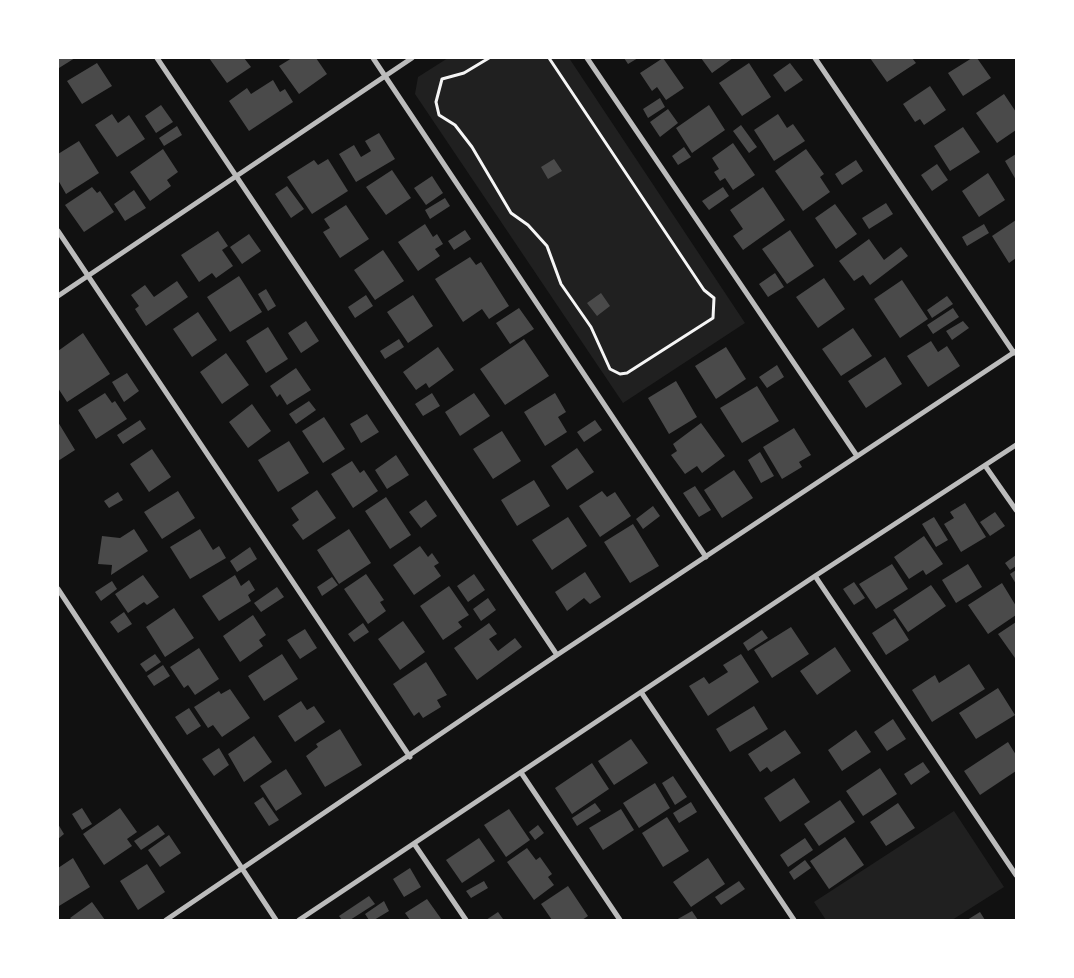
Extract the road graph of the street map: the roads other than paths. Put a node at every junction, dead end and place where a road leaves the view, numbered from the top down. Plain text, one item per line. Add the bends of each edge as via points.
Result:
1 (157, 58) edge
2 (373, 58) edge
3 (412, 58) edge
4 (588, 58) edge
5 (816, 58) edge
6 (385, 75) junction
7 (236, 176) junction
8 (58, 231) edge
9 (87, 276) junction
10 (58, 296) edge
11 (1015, 352) edge
12 (1016, 445) edge
13 (857, 456) junction
14 (986, 466) junction
15 (1016, 510) edge
16 (706, 557) junction
17 (815, 576) junction
18 (58, 589) edge
19 (557, 655) junction
20 (642, 692) junction
21 (410, 756) junction
22 (522, 774) junction
23 (416, 845) junction
24 (241, 871) junction
25 (1016, 875) edge
26 (166, 920) edge
27 (276, 920) edge
28 (299, 920) edge
29 (466, 920) edge
30 (620, 920) edge
31 (794, 920) edge

1 - 7 street
2 - 6 street
3 - 6 street
4 - 13 street
5 - 11 street
6 - 7 street
6 - 16 street
7 - 9 street
7 - 19 street
8 - 9 street
9 - 10 street
9 - 21 street
11 - 13 street
12 - 14 street
13 - 16 street
14 - 15 street
14 - 17 street
16 - 19 street
17 - 20 street
17 - 25 street
18 - 24 street
19 - 21 street
20 - 22 street
20 - 31 street
21 - 24 street
22 - 23 street
22 - 30 street
23 - 28 street
23 - 29 street
24 - 26 street
24 - 27 street

